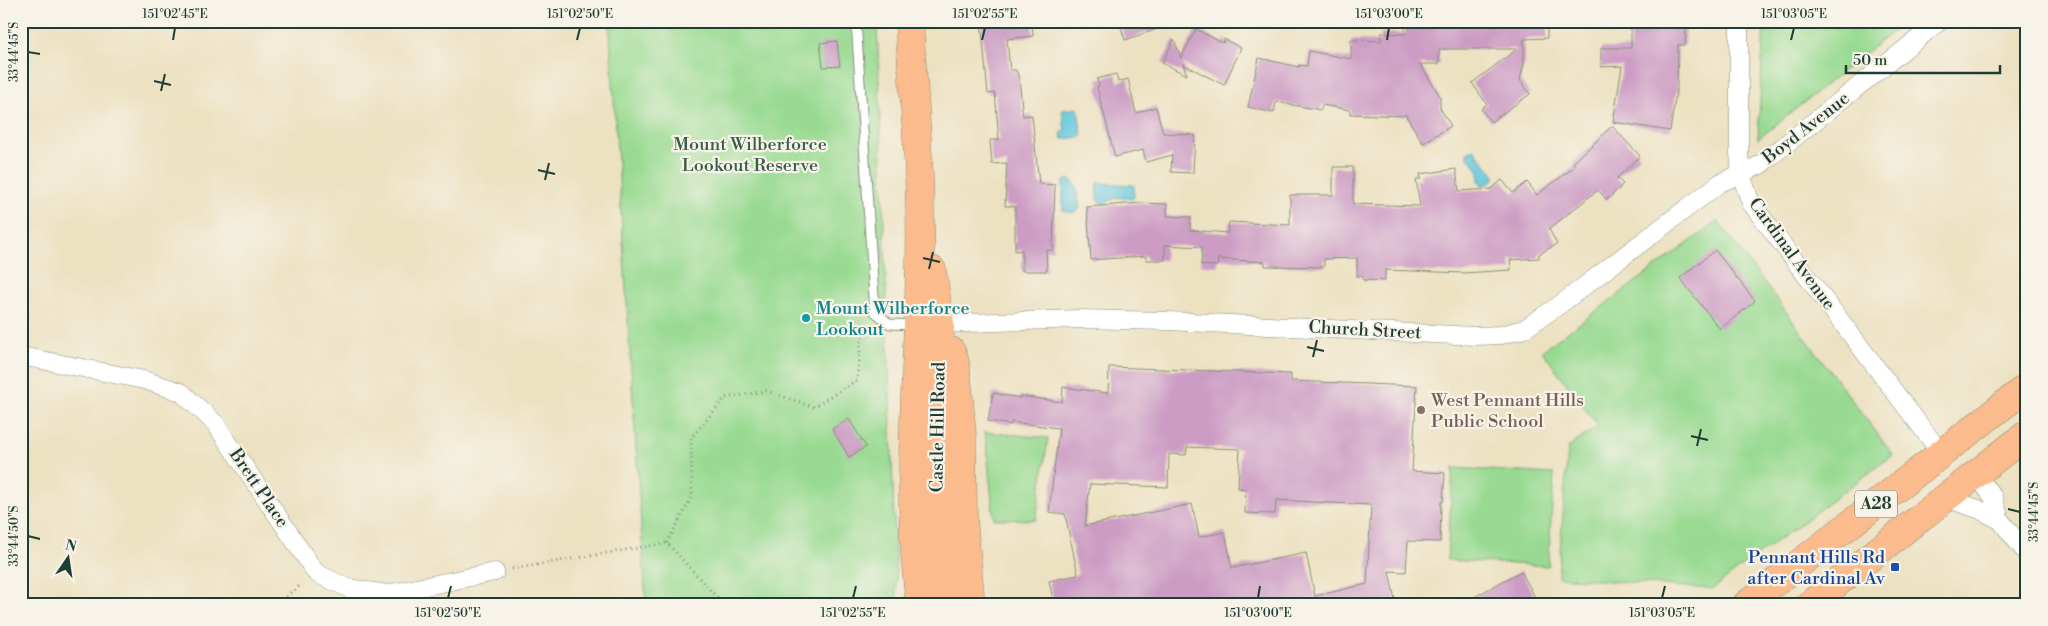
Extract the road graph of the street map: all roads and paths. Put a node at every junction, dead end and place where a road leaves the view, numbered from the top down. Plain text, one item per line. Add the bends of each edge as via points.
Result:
1 (856, 21) edge
2 (909, 21) edge
3 (1738, 21) edge
4 (1940, 21) edge
5 (1741, 175) junction
6 (875, 312) junction
7 (929, 324) junction
8 (21, 356) edge
9 (2027, 387) edge
10 (2017, 441) edge
11 (1934, 465) junction
12 (1976, 474) junction
13 (1945, 498) junction
14 (2000, 520) junction
15 (667, 543) junction
16 (2027, 554) edge
17 (495, 572) joint
18 (316, 573) junction
19 (274, 605) edge
20 (724, 605) edge
21 (920, 605) edge
22 (946, 605) edge
23 (971, 605) edge
24 (1746, 605) edge
25 (1810, 605) edge

1 - 6 lane
2 - 7 main road, Castle Hill Road
3 - 5 street, Cardinal Avenue
4 - 5 street, Boyd Avenue via 1760,165
5 - 7 street, Church Street via 1720,183 1524,329 1502,335 1077,319
5 - 11 street, Cardinal Avenue via 1751,203
6 - 7 lane via 890,324
6 - 15 path via 862,342 857,380 814,407 766,392 725,398 691,438 692,498
7 - 21 main road, Castle Hill Road via 913,456 913,529
7 - 22 main road, Castle Hill Road via 939,552
7 - 23 main road via 955,362
8 - 18 street, Brett Place via 144,380 181,392 215,423
9 - 11 main road, A28
10 - 11 main road
10 - 12 main road, A28
11 - 12 main road
11 - 13 main road
11 - 24 main road, A28
12 - 13 main road, A28
12 - 14 street via 1993,497
13 - 14 street
13 - 25 main road, A28
14 - 16 street
15 - 17 path
15 - 20 path
17 - 18 street via 388,594 348,588
18 - 19 path

